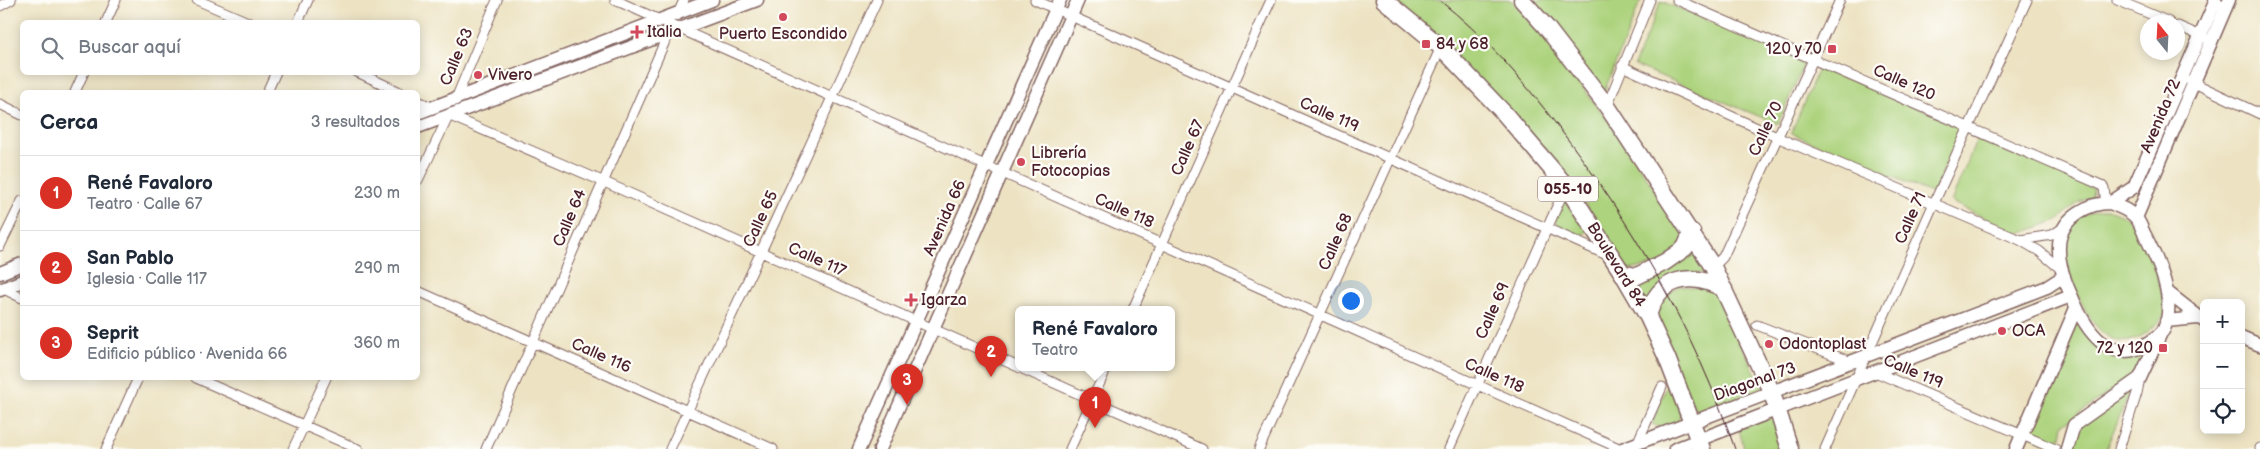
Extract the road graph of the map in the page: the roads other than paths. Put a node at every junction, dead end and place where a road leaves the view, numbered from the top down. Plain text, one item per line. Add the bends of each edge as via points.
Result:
1 (11, 0) edge
2 (116, 0) edge
3 (197, 0) edge
4 (308, 0) edge
5 (497, 0) edge
6 (615, 0) edge
7 (684, 0) edge
8 (712, 0) edge
9 (756, 0) edge
10 (877, 0) edge
11 (1035, 0) edge
12 (1078, 0) edge
13 (1272, 0) edge
14 (1384, 0) edge
15 (1522, 0) edge
16 (1650, 0) edge
17 (1677, 0) edge
18 (1840, 0) edge
19 (2027, 0) edge
20 (2117, 0) edge
21 (2216, 0) edge
22 (2229, 0) edge
23 (1058, 5) edge
24 (0, 6) edge
25 (678, 13) junction
26 (2152, 15) edge
27 (1071, 16) junction
28 (107, 20) edge
29 (243, 20) edge
30 (299, 20) edge
31 (659, 20) junction
32 (674, 29) junction
33 (2185, 29) edge
34 (2206, 38) junction
35 (1441, 47) junction
36 (1814, 60) junction
37 (1622, 66) junction
38 (83, 75) edge
39 (274, 75) edge
40 (363, 75) edge
41 (2188, 80) junction
42 (1232, 88) junction
43 (76, 90) edge
44 (267, 90) edge
45 (396, 90) edge
46 (834, 97) junction
47 (457, 98) junction
48 (420, 102) edge
49 (0, 104) edge
50 (1607, 106) junction
51 (432, 107) junction
52 (420, 112) edge
53 (20, 113) edge
54 (2260, 114) edge
55 (449, 115) junction
56 (420, 126) edge
57 (1969, 128) junction
58 (1779, 138) junction
59 (1390, 158) junction
60 (986, 165) junction
61 (1002, 172) junction
62 (420, 176) edge
63 (602, 181) junction
64 (1566, 186) junction
65 (1934, 203) junction
66 (2108, 203) junction
67 (20, 205) edge
68 (2136, 218) junction
69 (1546, 228) junction
70 (2063, 228) junction
71 (1692, 232) junction
72 (2020, 240) junction
73 (1162, 244) junction
74 (0, 246) edge
75 (762, 252) junction
76 (1612, 257) junction
77 (20, 265) edge
78 (1713, 267) junction
79 (0, 273) edge
80 (2063, 273) junction
81 (1623, 274) junction
82 (20, 282) edge
83 (1, 289) edge
84 (1724, 289) junction
85 (420, 292) edge
86 (2167, 292) junction
87 (20, 297) edge
88 (2074, 302) junction
89 (1133, 306) edge
90 (1320, 314) junction
91 (1648, 317) junction
92 (2200, 318) edge
93 (2200, 319) edge
94 (918, 322) junction
95 (2166, 322) junction
96 (1757, 325) dead end
97 (934, 329) junction
98 (2160, 335) junction
99 (2245, 339) edge
100 (533, 342) junction
101 (2260, 345) edge
102 (1860, 362) junction
103 (1015, 365) edge
104 (1027, 371) edge
105 (1105, 371) edge
106 (1876, 372) junction
107 (2140, 378) junction
108 (137, 380) edge
109 (200, 380) edge
110 (325, 380) edge
111 (1856, 380) junction
112 (1477, 385) junction
113 (1662, 387) dead end
114 (1772, 393) junction
115 (1092, 400) junction
116 (1778, 410) junction
117 (688, 411) junction
118 (1692, 422) junction
119 (304, 426) junction
120 (2023, 435) junction
121 (1701, 444) edge
122 (1636, 446) edge
123 (106, 449) edge
124 (293, 449) edge
125 (358, 449) edge
126 (486, 449) edge
127 (670, 449) edge
128 (773, 449) edge
129 (859, 449) edge
130 (880, 449) edge
131 (1070, 449) edge
132 (1202, 449) edge
133 (1259, 449) edge
134 (1449, 449) edge
135 (1622, 449) edge
136 (1675, 449) edge
137 (1790, 449) edge
138 (1825, 449) edge
139 (2016, 449) edge
140 (2055, 449) edge
141 (2066, 449) edge
142 (2119, 449) edge

1 - 24 street
2 - 28 street
3 - 29 street
4 - 30 street
5 - 47 street, Calle 63
6 - 31 street, Calle 118
7 - 25 street, Calle 64
8 - 25 main road
9 - 32 main road
10 - 46 street, Calle 65
11 - 23 street, Calle 119
12 - 27 main road, Avenida 66
13 - 42 street, Calle 67
14 - 35 highway, Boulevard 84 / 055-10
15 - 50 highway
16 - 37 street
17 - 36 street, Calle 120
18 - 36 street, Calle 70
19 - 57 street, Calle 71
20 - 26 street
21 - 34 main road, Avenida 72
22 - 34 main road, Avenida 72
23 - 27 street, Calle 119
23 - 60 main road, Avenida 66
25 - 31 main road
25 - 32 street, Calle 64
27 - 42 street, Calle 119
27 - 61 main road, Avenida 66
31 - 32 street, Calle 118
31 - 47 main road
32 - 46 street, Calle 118
32 - 55 main road
32 - 63 street, Calle 64
33 - 34 street
34 - 41 main road, Avenida 72
35 - 59 street, Calle 68
35 - 64 highway, Boulevard 84 / 055-10 via 1504,113
36 - 57 street, Calle 120
36 - 58 street, Calle 70
37 - 50 street
37 - 58 street
38 - 43 street
39 - 44 street
40 - 45 street
41 - 54 street
41 - 66 main road, Avenida 72 via 2134,187
41 - 68 main road, Avenida 72
42 - 59 street, Calle 119
42 - 73 street, Calle 67
46 - 60 street, Calle 118
46 - 75 street, Calle 65
47 - 51 main road
47 - 55 street, Calle 63
48 - 51 street, Calle 117
49 - 53 street
50 - 71 highway
51 - 52 main road
51 - 55 street, Calle 117
55 - 56 main road
55 - 62 street, Calle 63
55 - 63 street, Calle 117
57 - 65 street, Calle 71
57 - 66 street, Calle 120 via 2101,185
58 - 65 street
58 - 78 street, Calle 70 via 1723,257
59 - 69 street, Calle 119
59 - 90 street, Calle 68
60 - 61 street, Calle 118
60 - 94 main road, Avenida 66
61 - 73 street, Calle 118
61 - 97 main road, Avenida 66
63 - 75 street, Calle 117
63 - 100 street, Calle 64
64 - 69 street, Calle 69
64 - 76 highway, Boulevard 84 / 055-10
65 - 72 street
65 - 102 street, Calle 71
66 - 68 main road via 2124,208
66 - 70 main road via 2085,209 2073,216
67 - 74 street
68 - 86 main road via 2158,263
69 - 76 street, Calle 119
69 - 112 street, Calle 69
70 - 72 street via 2052,235
70 - 80 main road via 2060,246
71 - 78 highway
71 - 81 highway via 1686,248 1665,262 1637,276
72 - 80 street via 2044,254
73 - 89 street, Calle 67
73 - 90 street, Calle 118
75 - 94 street, Calle 117
75 - 117 street, Calle 65
76 - 81 highway, Boulevard 84 / 055-10
77 - 79 main road
78 - 84 highway
80 - 88 main road
80 - 102 main road, Diagonal 73 via 2047,287
81 - 91 highway, Boulevard 84 / 055-10
82 - 83 main road
83 - 87 street
84 - 91 highway via 1698,278 1675,281 1655,298
84 - 114 highway
85 - 100 street, Calle 116
86 - 92 main road
86 - 95 main road
88 - 98 main road via 2092,335 2111,347 2122,350 2135,348
88 - 106 main road, Diagonal 73
88 - 120 main road
90 - 112 street, Calle 118
90 - 133 street, Calle 68
91 - 118 highway, Boulevard 84 / 055-10
93 - 95 main road
94 - 97 street, Calle 117
94 - 129 main road, Avenida 66
95 - 98 main road
96 - 102 street, Calle 119
97 - 103 street, Calle 117
97 - 130 main road, Avenida 66
98 - 107 main road
99 - 101 main road
100 - 117 street, Calle 116
100 - 126 street, Calle 64
102 - 106 street, Calle 119
102 - 111 street, Calle 71
102 - 114 main road, Diagonal 73
104 - 115 street, Calle 117
105 - 115 street
106 - 111 main road, Diagonal 73
106 - 120 street, Calle 119
107 - 141 main road via 2074,425
107 - 142 street
108 - 123 street
109 - 119 street
110 - 119 street
111 - 116 main road, Diagonal 73
111 - 138 street, Calle 71
112 - 134 street, Calle 69
112 - 135 street, Calle 118
113 - 122 street
114 - 116 highway
114 - 118 main road, Diagonal 73
115 - 131 street
115 - 132 street, Calle 117
116 - 121 main road, Diagonal 73
116 - 137 highway
117 - 127 street, Calle 65
117 - 128 street, Calle 116
118 - 121 highway, Boulevard 84 / 055-10
118 - 122 main road, Diagonal 73
119 - 124 street
119 - 125 street
120 - 139 main road
120 - 140 street, Calle 119
121 - 136 main road, Diagonal 73
122 - 135 main road, Diagonal 73

